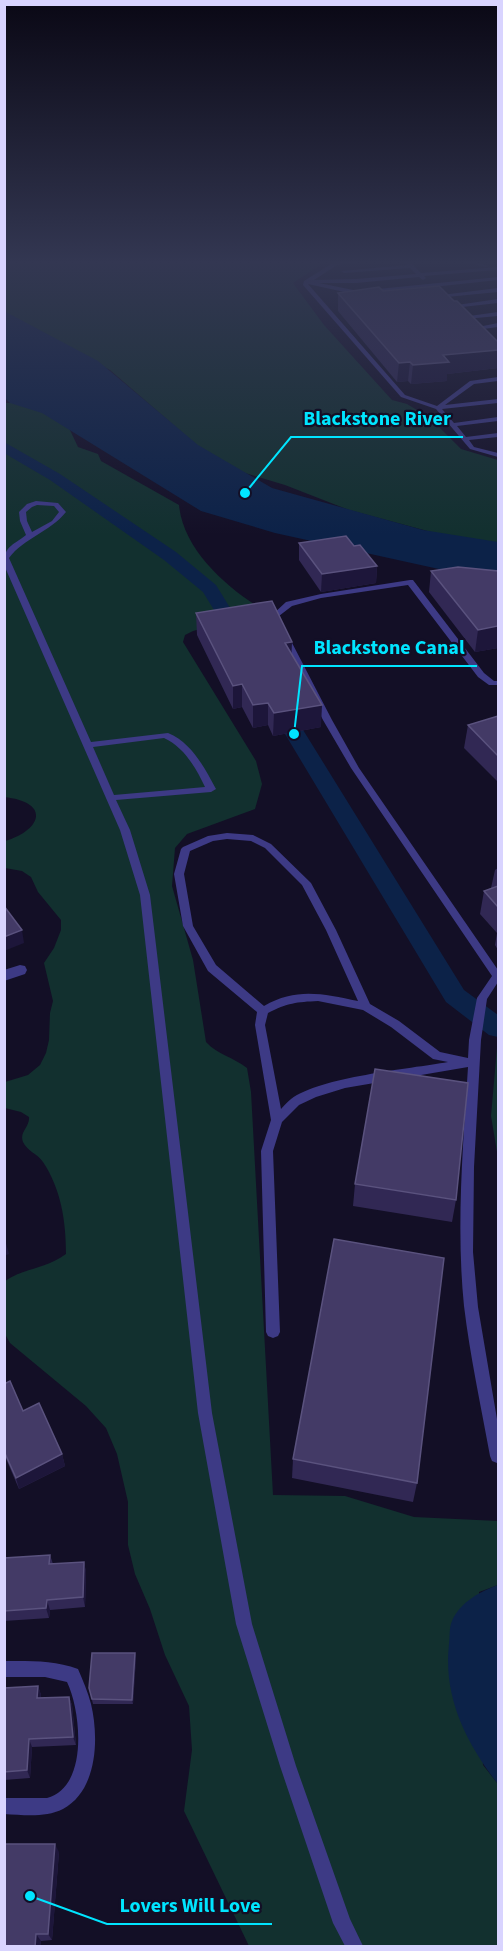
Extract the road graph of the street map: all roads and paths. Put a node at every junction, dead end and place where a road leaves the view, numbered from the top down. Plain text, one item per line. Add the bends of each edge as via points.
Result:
1 (364, 352) edge
2 (498, 379) edge
3 (498, 401) edge
4 (438, 408) junction
5 (498, 419) edge
6 (452, 424) junction
7 (498, 435) edge
8 (464, 439) junction
9 (498, 453) edge
10 (30, 536) junction
11 (498, 683) edge
12 (88, 745) junction
13 (111, 798) junction
14 (20, 970) dead end
15 (4, 976) edge
16 (498, 976) edge
17 (366, 1007) junction
18 (263, 1011) junction
19 (472, 1062) junction
20 (277, 1120) junction
21 (273, 1332) dead end
22 (497, 1456) edge
23 (4, 1669) edge
24 (4, 1806) edge
25 (354, 1947) edge

1 - 4 lane via 403,396
2 - 4 lane via 472,382
3 - 4 lane
4 - 6 lane
5 - 6 lane
6 - 8 lane
7 - 8 lane
8 - 9 lane via 472,448
10 - 10 lane via 59,518 62,508 47,503 26,506 23,520
10 - 12 lane via 5,558
11 - 16 lane via 481,675 410,582 289,604 275,616 324,716 356,768
12 - 13 lane
12 - 13 lane via 165,735 175,738 211,789
13 - 25 lane via 145,895 206,1413 244,1624 288,1766 342,1923
14 - 15 street
16 - 19 lane via 482,999
17 - 18 lane via 318,997 281,1001
17 - 18 lane via 306,883 268,846 253,838 211,838 186,849 181,860 179,874 188,926 212,968
17 - 19 lane via 437,1056
18 - 20 lane via 261,1038
19 - 20 lane via 313,1093 295,1102
19 - 22 lane via 467,1252 471,1307
20 - 21 lane via 267,1151
23 - 24 lane via 45,1669 72,1675 79,1686 87,1722 80,1778 70,1794 51,1805

